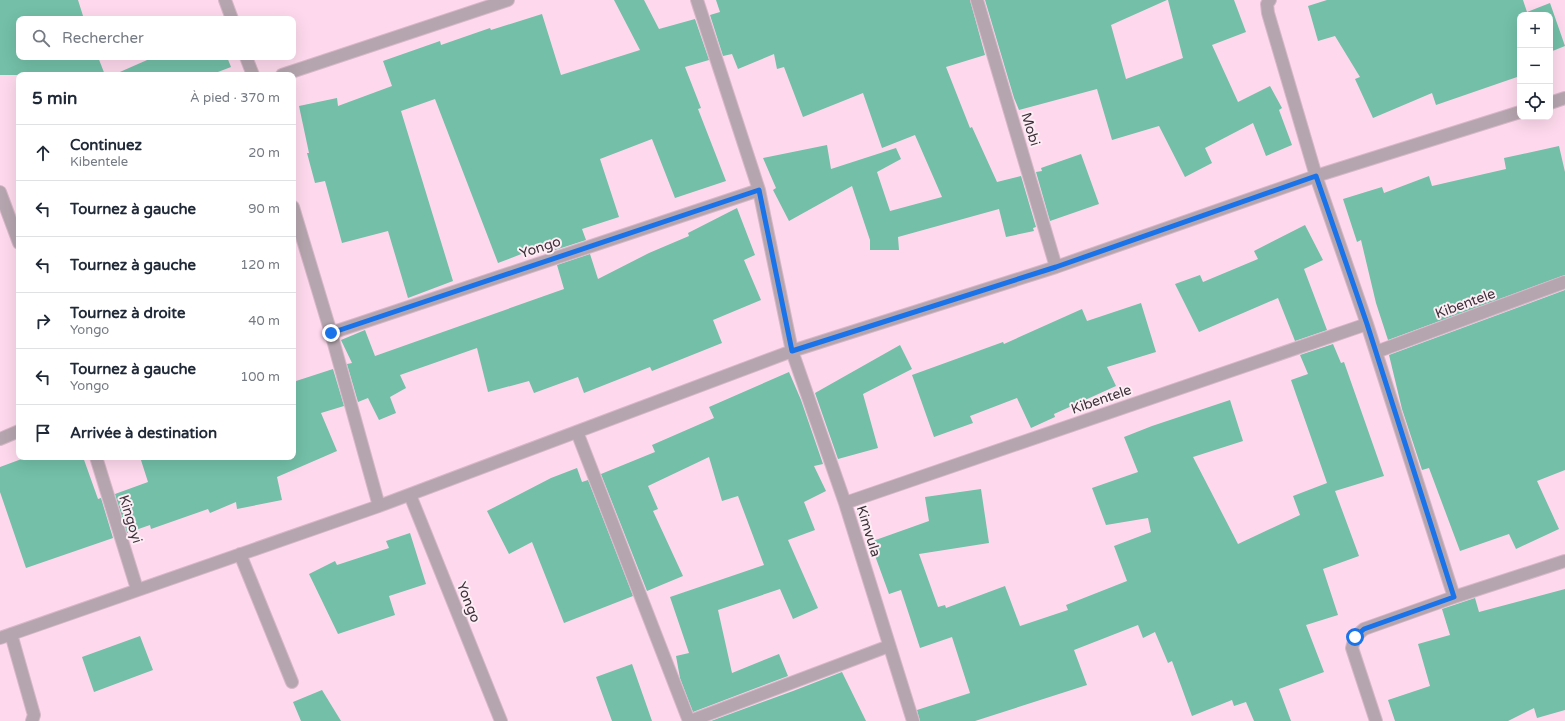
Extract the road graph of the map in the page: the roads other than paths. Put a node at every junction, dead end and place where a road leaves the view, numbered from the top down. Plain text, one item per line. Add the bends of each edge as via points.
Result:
1 (225, 0) edge
2 (508, 0) edge
3 (697, 0) edge
4 (977, 0) edge
5 (1268, 2) edge
6 (231, 16) edge
7 (247, 60) edge
8 (252, 72) edge
9 (291, 72) edge
10 (1565, 98) edge
11 (1553, 102) edge
12 (1517, 113) edge
13 (1316, 176) junction
14 (759, 190) junction
15 (0, 192) edge
16 (296, 217) edge
17 (16, 234) edge
18 (1056, 267) junction
19 (1565, 282) edge
20 (1367, 324) junction
21 (331, 333) junction
22 (792, 351) junction
23 (1376, 352) junction
24 (577, 432) junction
25 (16, 433) edge
26 (0, 439) edge
27 (97, 460) edge
28 (410, 495) junction
29 (845, 503) junction
30 (380, 506) junction
31 (240, 554) junction
32 (1565, 561) edge
33 (137, 589) junction
34 (1454, 597) junction
35 (5, 636) edge
36 (889, 646) junction
37 (292, 682) dead end
38 (32, 721) edge
39 (501, 721) edge
40 (689, 721) edge
41 (913, 721) edge
42 (1376, 721) edge

1 - 6 street
2 - 9 street
3 - 14 street
4 - 18 street, Mobi
5 - 13 street
7 - 8 street
10 - 11 street
12 - 13 street
13 - 18 street
13 - 20 street
14 - 21 street, Yongo
14 - 22 street
15 - 17 street
16 - 21 street
18 - 22 street
19 - 23 street, Kibentele
20 - 23 street
20 - 29 street, Kibentele
21 - 30 street
22 - 24 street
22 - 29 street, Kimvula
23 - 34 street
24 - 28 street
24 - 40 street
25 - 26 street
27 - 33 street, Kingoyi
28 - 30 street
28 - 39 street, Yongo
29 - 36 street, Kimvula
30 - 31 street
31 - 33 street
31 - 37 street
32 - 34 street
33 - 35 street
34 - 42 street via 1364,629 1355,637 1352,648
35 - 38 street via 34,715
36 - 40 street
36 - 41 street, Kimvula

